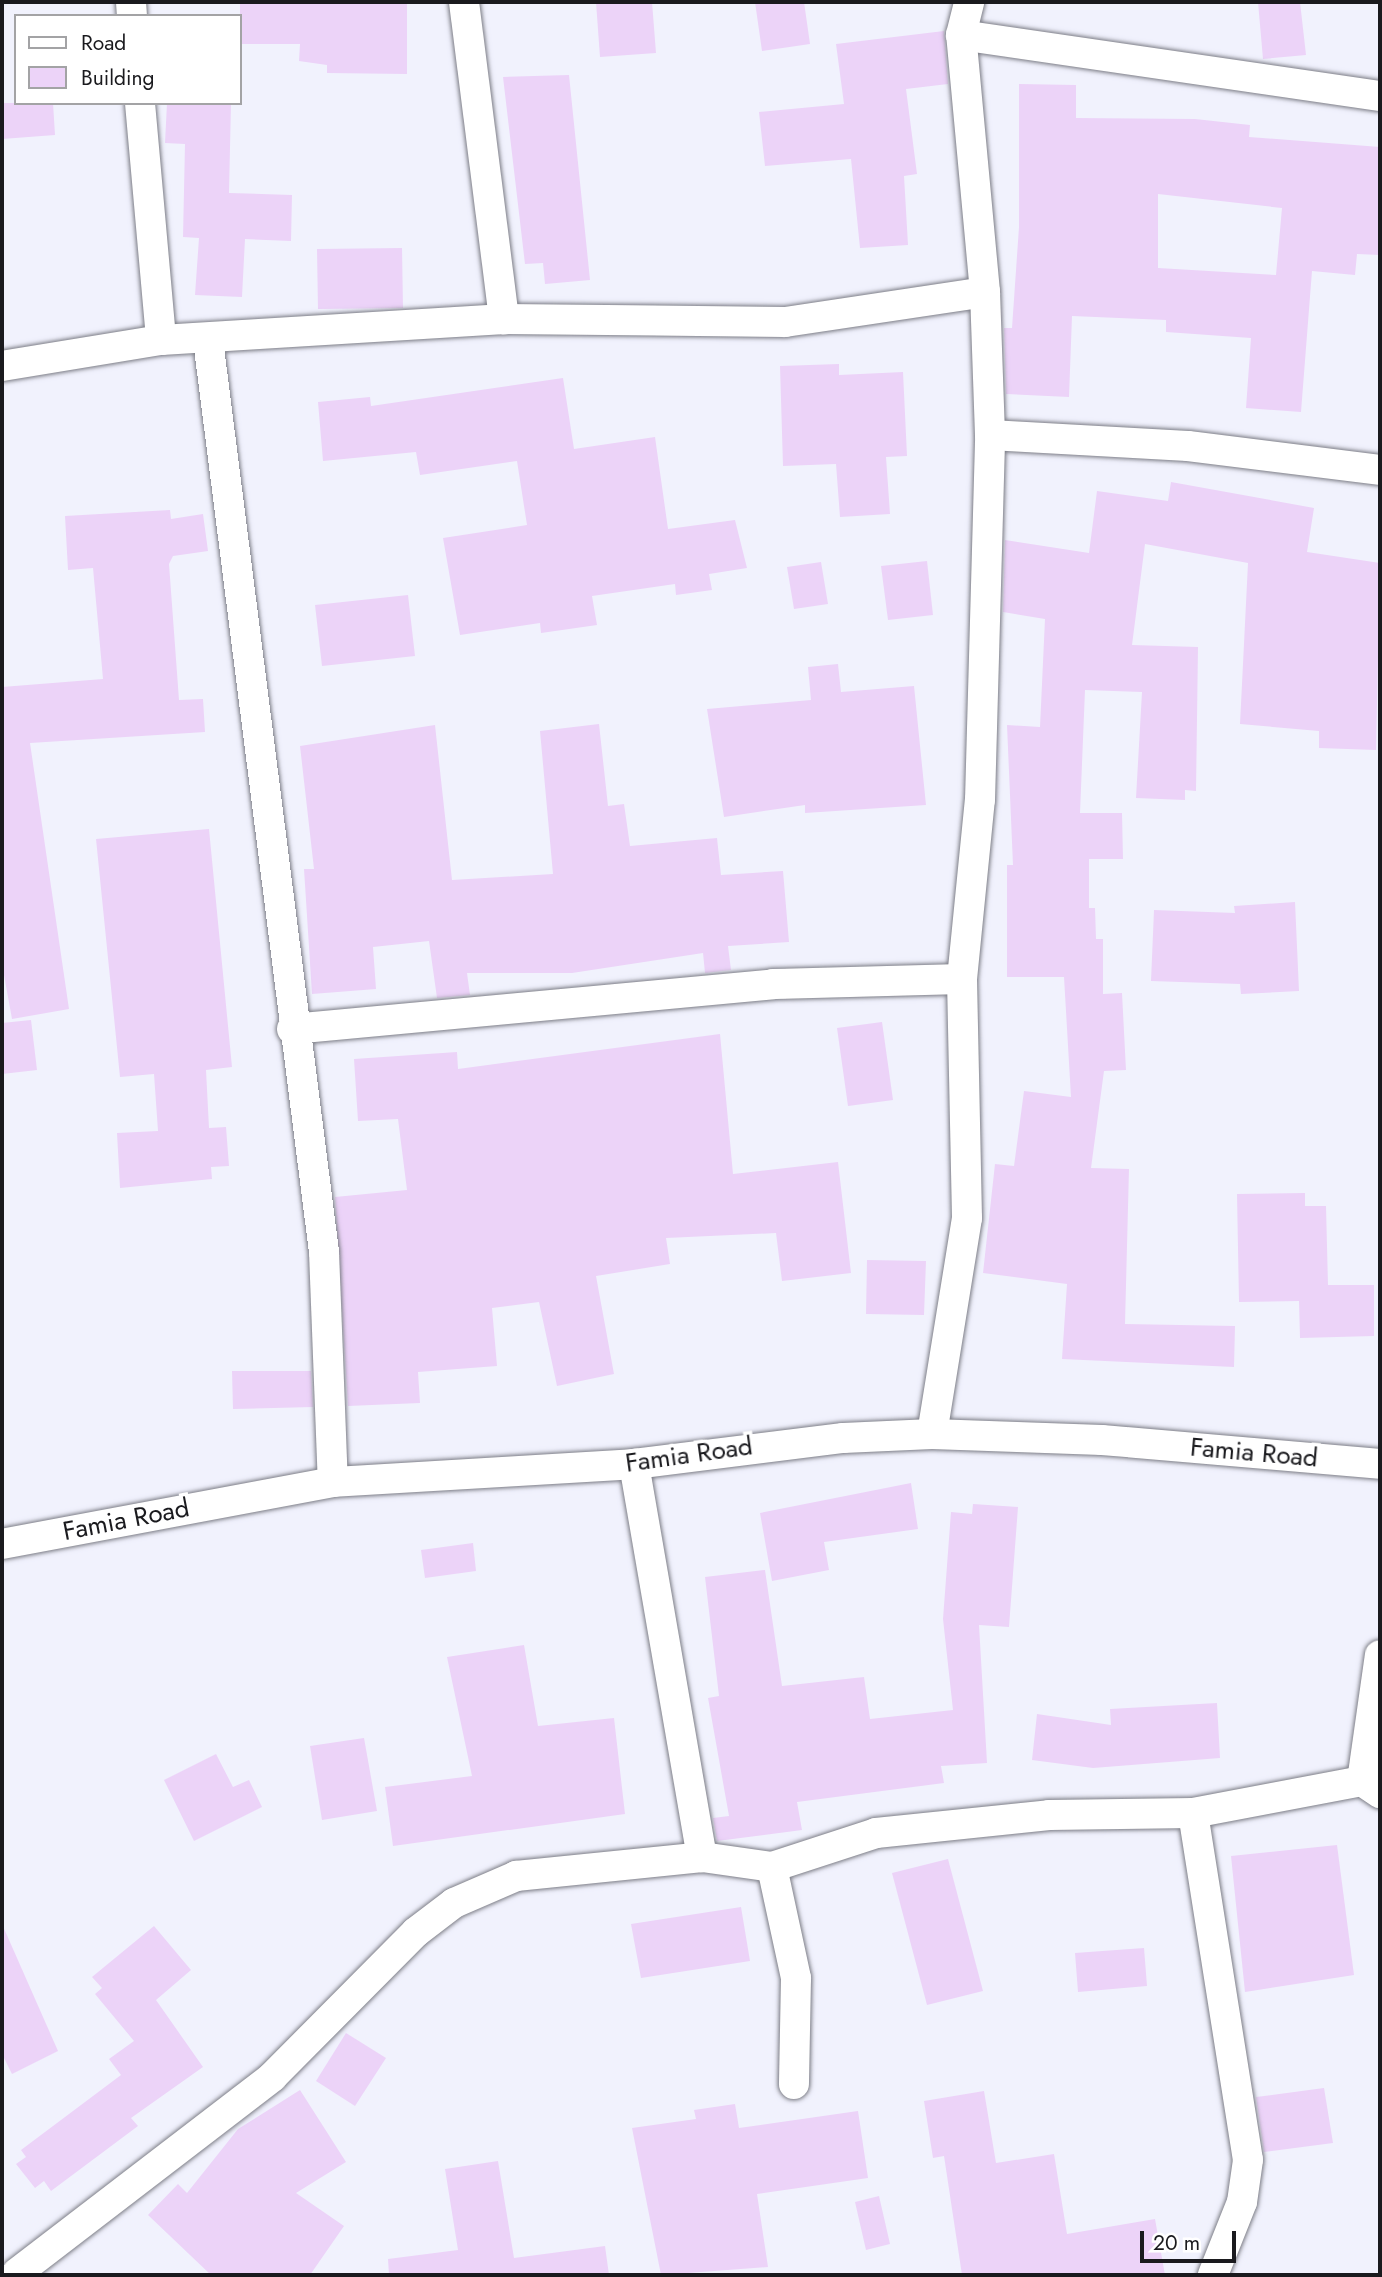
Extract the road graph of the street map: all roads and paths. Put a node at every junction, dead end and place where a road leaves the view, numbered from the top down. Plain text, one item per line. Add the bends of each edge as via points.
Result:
1 (464, 2) edge
2 (968, 2) edge
3 (961, 36) junction
4 (1380, 96) edge
5 (140, 105) edge
6 (985, 292) junction
7 (504, 319) junction
8 (161, 340) junction
9 (208, 340) junction
10 (2, 366) edge
11 (990, 435) junction
12 (1380, 470) edge
13 (962, 979) junction
14 (292, 1029) junction
15 (932, 1434) junction
16 (634, 1464) junction
17 (1380, 1464) edge
18 (334, 1482) junction
19 (2, 1544) edge
20 (1380, 1656) edge
21 (1371, 1787) edge
22 (1193, 1813) junction
23 (702, 1857) junction
24 (772, 1867) junction
25 (794, 2084) dead end
26 (13, 2272) edge
27 (1213, 2275) edge

1 - 7 street
2 - 3 street
3 - 4 street
3 - 6 street
5 - 8 street
6 - 7 street via 785,322
6 - 11 street
7 - 9 street
8 - 9 street
8 - 10 street
9 - 14 street
11 - 12 street via 1188,446
11 - 13 street via 980,800
13 - 14 street via 773,984
13 - 15 street via 968,1218
14 - 18 street via 324,1252
15 - 16 street, Famia Road via 752,1446
15 - 17 street, Famia Road
16 - 18 street, Famia Road
16 - 23 street
18 - 19 street, Famia Road
20 - 21 street
21 - 22 street
22 - 24 street via 1049,1815 876,1833
22 - 27 street via 1248,2160 1242,2202
23 - 24 street
23 - 26 street via 516,1876 454,1903 416,1932 272,2077
24 - 25 street via 796,1978

